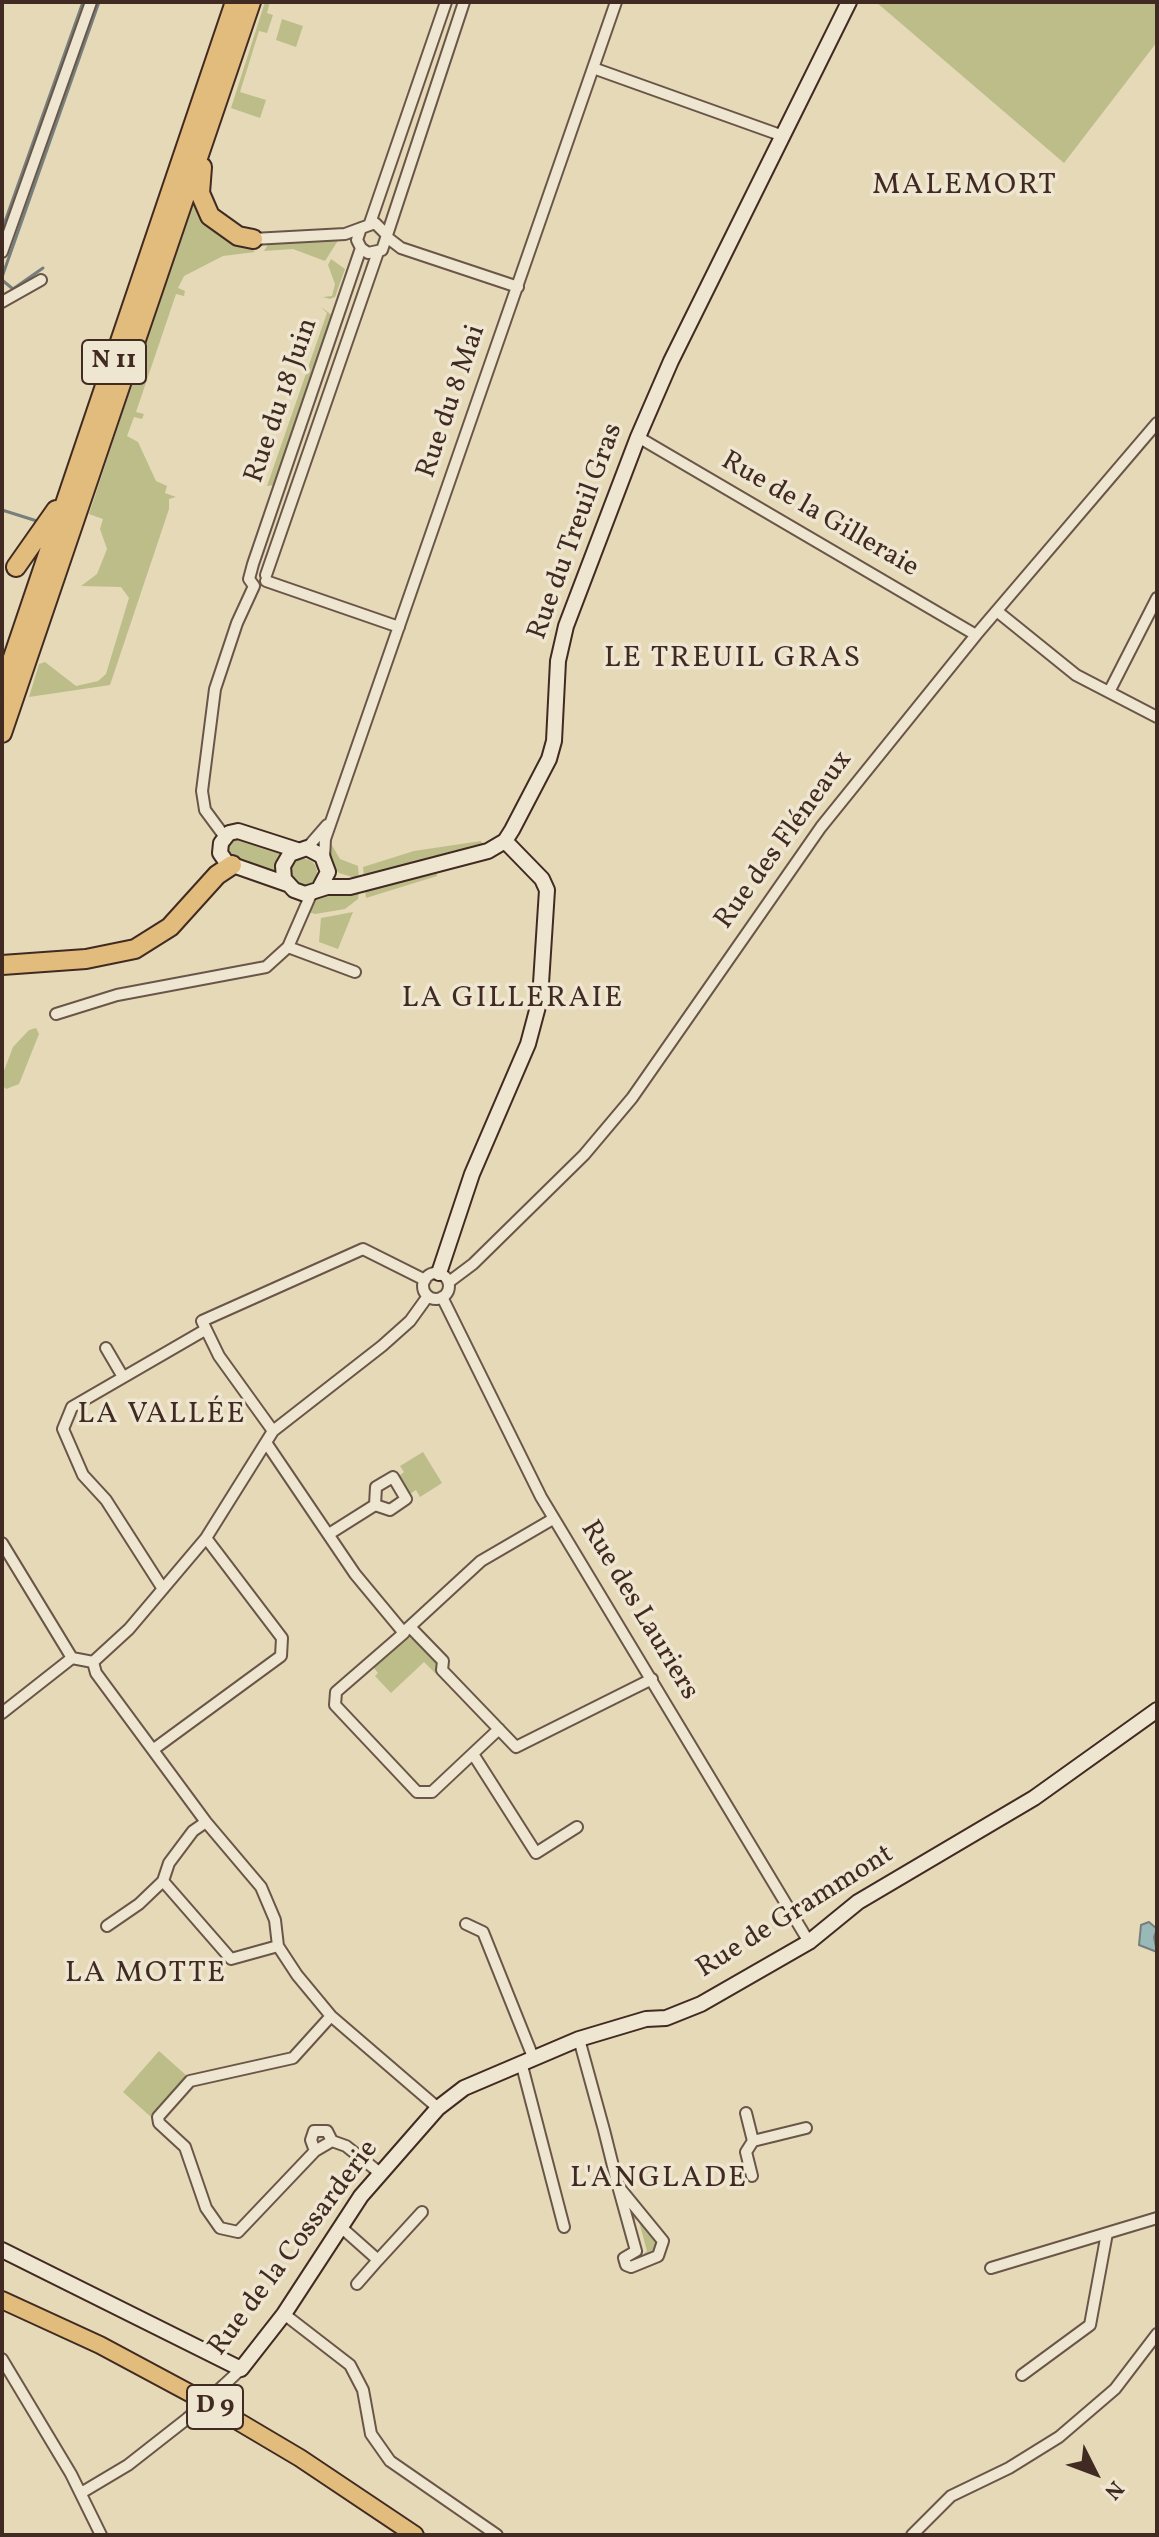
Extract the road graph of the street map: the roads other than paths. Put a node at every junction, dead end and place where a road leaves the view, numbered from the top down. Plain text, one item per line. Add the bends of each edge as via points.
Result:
1 (91, 2) edge
2 (235, 2) edge
3 (251, 2) edge
4 (446, 2) edge
5 (464, 2) edge
6 (616, 2) edge
7 (849, 2) edge
8 (593, 68) junction
9 (219, 99) junction
10 (783, 136) junction
11 (366, 226) junction
12 (345, 234) junction
13 (253, 239) joint
14 (384, 243) junction
15 (360, 245) junction
16 (2, 252) edge
17 (41, 280) dead end
18 (518, 287) junction
19 (2, 302) edge
20 (1157, 423) edge
21 (638, 437) junction
22 (73, 484) junction
23 (16, 567) dead end
24 (254, 570) junction
25 (266, 578) junction
26 (254, 586) junction
27 (1157, 598) edge
28 (998, 612) junction
29 (399, 627) junction
30 (976, 635) junction
31 (2, 690) edge
32 (1109, 692) junction
33 (1157, 717) edge
34 (2, 733) edge
35 (333, 817) junction
36 (225, 837) junction
37 (505, 841) junction
38 (302, 849) junction
39 (326, 864) junction
40 (232, 865) junction
41 (362, 885) junction
42 (290, 887) junction
43 (315, 890) junction
44 (299, 915) junction
45 (288, 947) junction
46 (2, 965) edge
47 (355, 972) dead end
48 (56, 1014) dead end
49 (444, 1278) junction
50 (425, 1280) junction
51 (428, 1296) junction
52 (442, 1297) junction
53 (205, 1330) junction
54 (106, 1348) dead end
55 (123, 1377) junction
56 (273, 1431) junction
57 (267, 1444) junction
58 (375, 1505) dead end
59 (553, 1519) junction
60 (329, 1534) junction
61 (206, 1538) junction
62 (2, 1543) edge
63 (163, 1589) junction
64 (407, 1630) junction
65 (72, 1658) junction
66 (93, 1662) junction
67 (652, 1679) junction
68 (1157, 1710) edge
69 (2, 1713) edge
70 (499, 1729) junction
71 (154, 1749) junction
72 (473, 1754) junction
73 (206, 1822) junction
74 (577, 1827) dead end
75 (163, 1881) junction
76 (466, 1924) dead end
77 (107, 1926) dead end
78 (809, 1942) junction
79 (278, 1946) junction
80 (331, 2016) junction
81 (579, 2039) junction
82 (527, 2059) junction
83 (438, 2108) junction
84 (746, 2113) dead end
85 (806, 2128) dead end
86 (332, 2141) junction
87 (753, 2141) junction
88 (315, 2151) junction
89 (380, 2173) junction
90 (752, 2176) dead end
91 (618, 2186) junction
92 (422, 2212) dead end
93 (1157, 2218) edge
94 (564, 2227) dead end
95 (342, 2228) junction
96 (1107, 2233) junction
97 (2, 2250) edge
98 (378, 2260) junction
99 (991, 2268) dead end
100 (357, 2284) dead end
101 (2, 2300) edge
102 (284, 2314) junction
103 (1157, 2334) edge
104 (2, 2359) edge
105 (241, 2369) junction
106 (1022, 2375) dead end
107 (81, 2493) junction
108 (101, 2535) edge
109 (415, 2535) edge
110 (497, 2535) edge
111 (912, 2535) edge

1 - 16 street
2 - 22 highway, N 11
3 - 9 highway, N 11
4 - 11 street
5 - 14 street
6 - 8 street, Rue du 8 Mai
7 - 10 street, Rue du Treuil Gras
8 - 10 street
8 - 18 street, Rue du 8 Mai
9 - 13 highway via 200,193 221,226
9 - 34 highway, N 11
10 - 21 street, Rue du Treuil Gras
11 - 12 street
11 - 14 street via 382,227
11 - 15 street, Rue du 18 Juin
12 - 13 street
12 - 15 street
14 - 15 street via 368,253
14 - 18 street
14 - 25 street
15 - 24 street, Rue du 18 Juin via 284,465
17 - 19 street
18 - 29 street, Rue du 8 Mai
20 - 28 street, Rue des Fléneaux
21 - 30 street, Rue de la Gilleraie
21 - 37 street, Rue du Treuil Gras via 566,626 549,759
22 - 23 highway
22 - 31 highway, N 11
24 - 25 street via 260,569
24 - 26 street, Rue du 18 Juin via 249,576
25 - 26 street
25 - 29 street
26 - 36 street via 215,689 202,791 205,810
27 - 32 street
28 - 30 street, Rue des Fléneaux
28 - 32 street via 1058,663
29 - 35 street, Rue du 8 Mai
30 - 49 street, Rue des Fléneaux via 821,827 632,1098 584,1155 462,1275
32 - 33 street
35 - 38 street
35 - 39 street via 325,839
36 - 38 street via 241,831
36 - 40 street via 220,853
37 - 41 street via 488,851
37 - 49 street via 547,890 540,999 528,1044 472,1174
38 - 39 street
38 - 42 street via 283,866
39 - 41 street via 339,878
39 - 43 street
40 - 42 street
40 - 46 highway via 170,927 135,949 86,959
41 - 43 street
42 - 43 street
42 - 44 street
43 - 44 street
44 - 45 street
45 - 47 street
45 - 48 street via 257,971 117,995
49 - 50 street
49 - 52 street via 447,1292
50 - 51 street
50 - 53 street via 359,1250 202,1321
51 - 52 street
51 - 56 street via 382,1346
52 - 59 street, Rue des Lauriers
53 - 55 street
53 - 56 street
54 - 55 street
55 - 63 street via 72,1407 63,1429 83,1475 106,1500
56 - 57 street
57 - 60 street
57 - 61 street
58 - 60 street
59 - 64 street via 481,1561
59 - 67 street, Rue des Lauriers
60 - 64 street via 355,1574
61 - 63 street
61 - 71 street via 282,1638 281,1656
62 - 65 street
63 - 66 street
64 - 70 street via 443,1661 442,1670
64 - 72 street via 336,1692 335,1705 417,1792 432,1792
65 - 66 street
65 - 69 street
66 - 71 street
67 - 70 street via 516,1747
67 - 78 street, Rue des Lauriers
68 - 78 street, Rue de Grammont via 1034,1798 858,1902
70 - 72 street
71 - 73 street
72 - 74 street via 536,1853
73 - 75 street via 169,1863
73 - 79 street via 261,1887 275,1920
75 - 77 street
75 - 79 street via 231,1959
76 - 82 street via 483,1932
78 - 81 street, Rue de Grammont via 682,2012
79 - 80 street
80 - 83 street
80 - 88 street via 293,2058 190,2081 158,2117 185,2147 206,2208 220,2228 238,2232
81 - 82 street, Rue de Grammont
81 - 91 street
82 - 83 street, Rue de Grammont via 464,2088
82 - 94 street
83 - 89 street, Rue de la Cossarderie
84 - 87 street
85 - 87 street
86 - 88 street
86 - 88 street via 327,2131 314,2131
86 - 89 street
87 - 90 street via 746,2152
89 - 95 street, Rue de la Cossarderie
91 - 91 street via 636,2251 624,2258 631,2267 658,2256 663,2241
92 - 98 street
93 - 96 street
95 - 98 street
95 - 102 street, Rue de la Cossarderie
96 - 99 street
96 - 106 street via 1090,2325
97 - 105 street
98 - 100 street
101 - 109 main road, D 9 via 197,2397
102 - 105 street, Rue de la Cossarderie
102 - 110 street via 344,2360 363,2390 377,2446 404,2473
103 - 111 street via 1115,2389 1059,2437 951,2496
104 - 107 street
105 - 107 street, Rue de la Cossarderie / D 9, bridge via 128,2465
107 - 108 street

